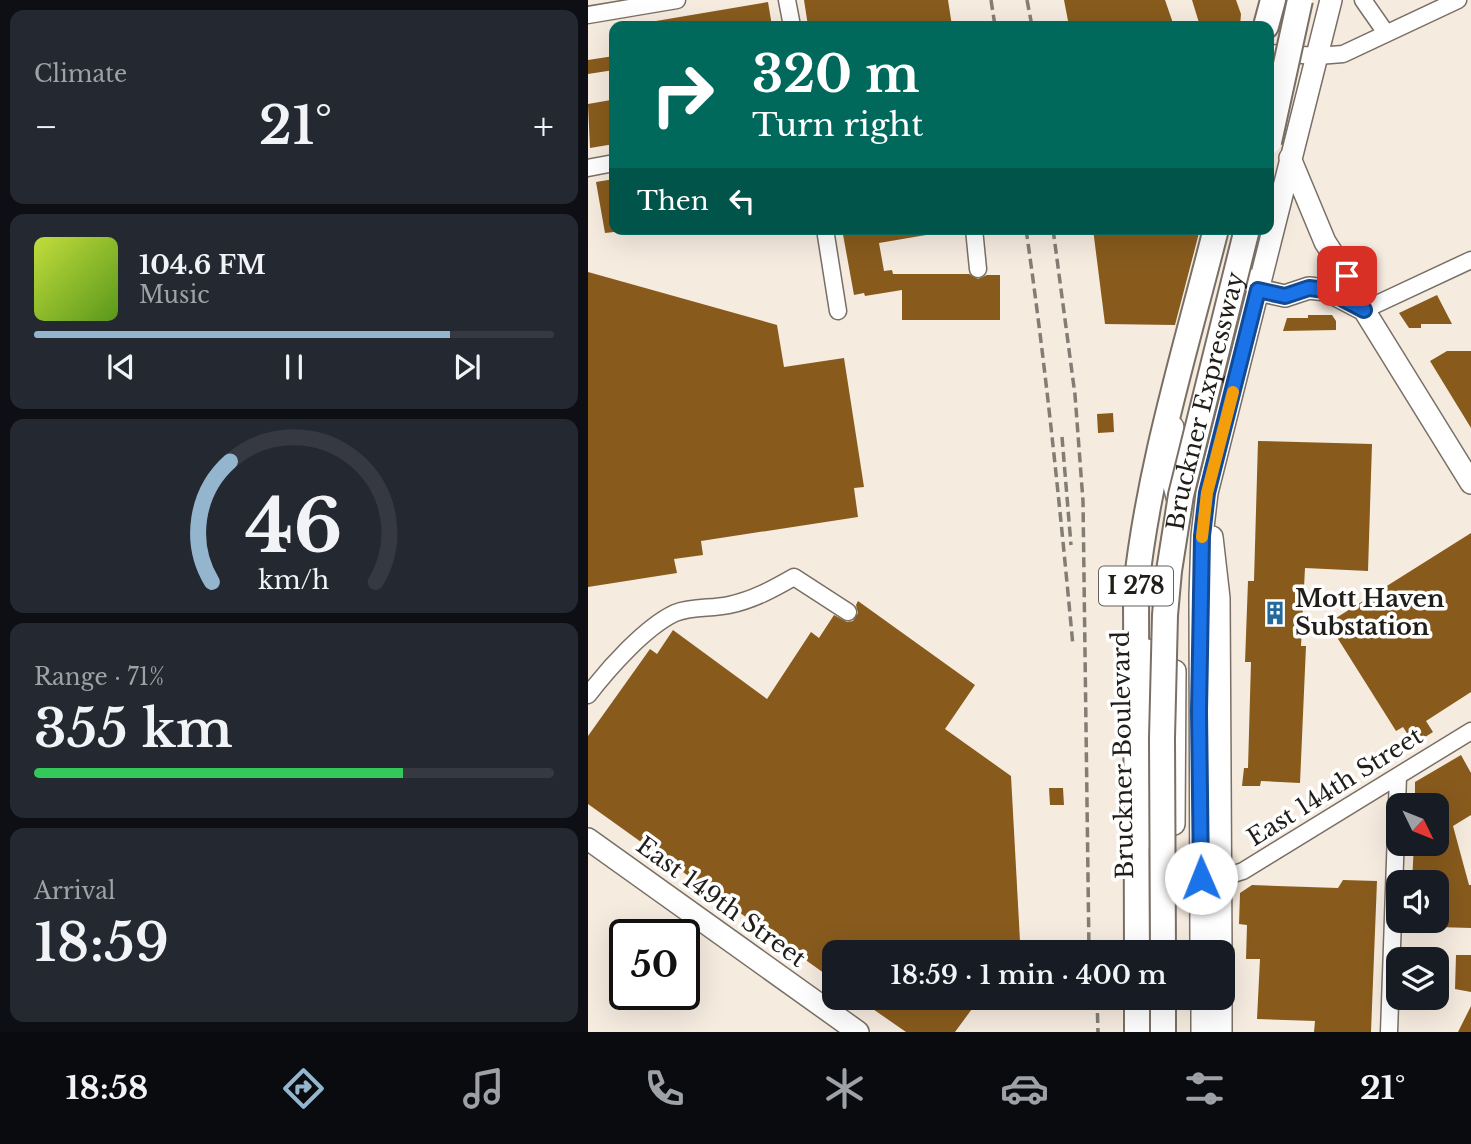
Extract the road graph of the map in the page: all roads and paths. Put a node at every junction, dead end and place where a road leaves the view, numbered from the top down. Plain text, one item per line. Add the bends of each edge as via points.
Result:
1 (677, 0) edge
2 (788, 0) edge
3 (1264, 0) edge
4 (1273, 0) edge
5 (1290, 0) edge
6 (1300, 0) edge
7 (1331, 0) edge
8 (1363, 0) edge
9 (1458, 0) edge
10 (588, 15) edge
11 (791, 21) edge
12 (1264, 21) edge
13 (1266, 21) edge
14 (1386, 33) junction
15 (1274, 54) edge
16 (1318, 56) junction
17 (1274, 119) edge
18 (1290, 158) junction
19 (609, 164) edge
20 (588, 168) edge
21 (1274, 224) edge
22 (826, 235) edge
23 (975, 235) edge
24 (1230, 235) edge
25 (1230, 235) edge
26 (1230, 235) edge
27 (1230, 235) edge
28 (1232, 235) edge
29 (1271, 235) edge
30 (1471, 260) edge
31 (978, 269) dead end
32 (1258, 290) junction
33 (1364, 310) junction
34 (838, 311) dead end
35 (1173, 421) junction
36 (1471, 483) edge
37 (1207, 493) junction
38 (1177, 497) junction
39 (848, 612) dead end
40 (588, 695) edge
41 (1470, 734) edge
42 (1175, 736) junction
43 (1398, 776) junction
44 (1150, 828) junction
45 (588, 839) edge
46 (1221, 878) junction
47 (1137, 940) edge
48 (1152, 940) edge
49 (1163, 940) edge
50 (1173, 940) edge
51 (1201, 940) edge
52 (1221, 940) edge
53 (1137, 1010) edge
54 (1152, 1010) edge
55 (1163, 1010) edge
56 (1174, 1010) edge
57 (1202, 1010) edge
58 (1221, 1010) edge
59 (858, 1032) edge
60 (1137, 1032) edge
61 (1153, 1032) edge
62 (1163, 1032) edge
63 (1174, 1032) edge
64 (1202, 1032) edge
65 (1221, 1032) edge
66 (1389, 1032) edge

1 - 10 street
2 - 11 street
3 - 12 highway
4 - 13 highway
5 - 15 main road
6 - 17 highway, bridge
7 - 16 main road
8 - 14 street
9 - 14 street
14 - 16 street via 1343,54
15 - 16 street
16 - 18 main road
18 - 21 main road
18 - 33 main road via 1319,231
19 - 20 street
22 - 34 street
23 - 31 street
24 - 35 main road, Bruckner Boulevard
25 - 38 main road, Bruckner Boulevard via 1183,445
26 - 47 highway, Bruckner Expressway / I 278 via 1153,479 1140,548 1136,587
27 - 49 highway, Bruckner Expressway / I 278, bridge via 1169,571 1162,738
28 - 32 main road
29 - 32 main road
30 - 33 street
32 - 33 main road via 1285,296 1309,288 1326,290
32 - 37 main road
33 - 36 main road
35 - 38 main road via 1170,470
35 - 44 main road, Bruckner Boulevard via 1148,551
37 - 46 main road via 1219,598
37 - 51 main road via 1200,596
38 - 42 main road, Bruckner Boulevard
39 - 40 street via 794,577 757,597 727,606 689,609 674,614 639,640
41 - 43 street, East 144th Street
42 - 44 main road
42 - 50 main road, Bruckner Boulevard
43 - 46 street, East 144th Street via 1243,871
43 - 66 street
44 - 48 main road, Bruckner Boulevard
45 - 59 main road, East 149th Street
46 - 52 main road
53 - 60 highway
54 - 61 main road
55 - 62 highway
56 - 63 main road
57 - 64 main road
58 - 65 main road

